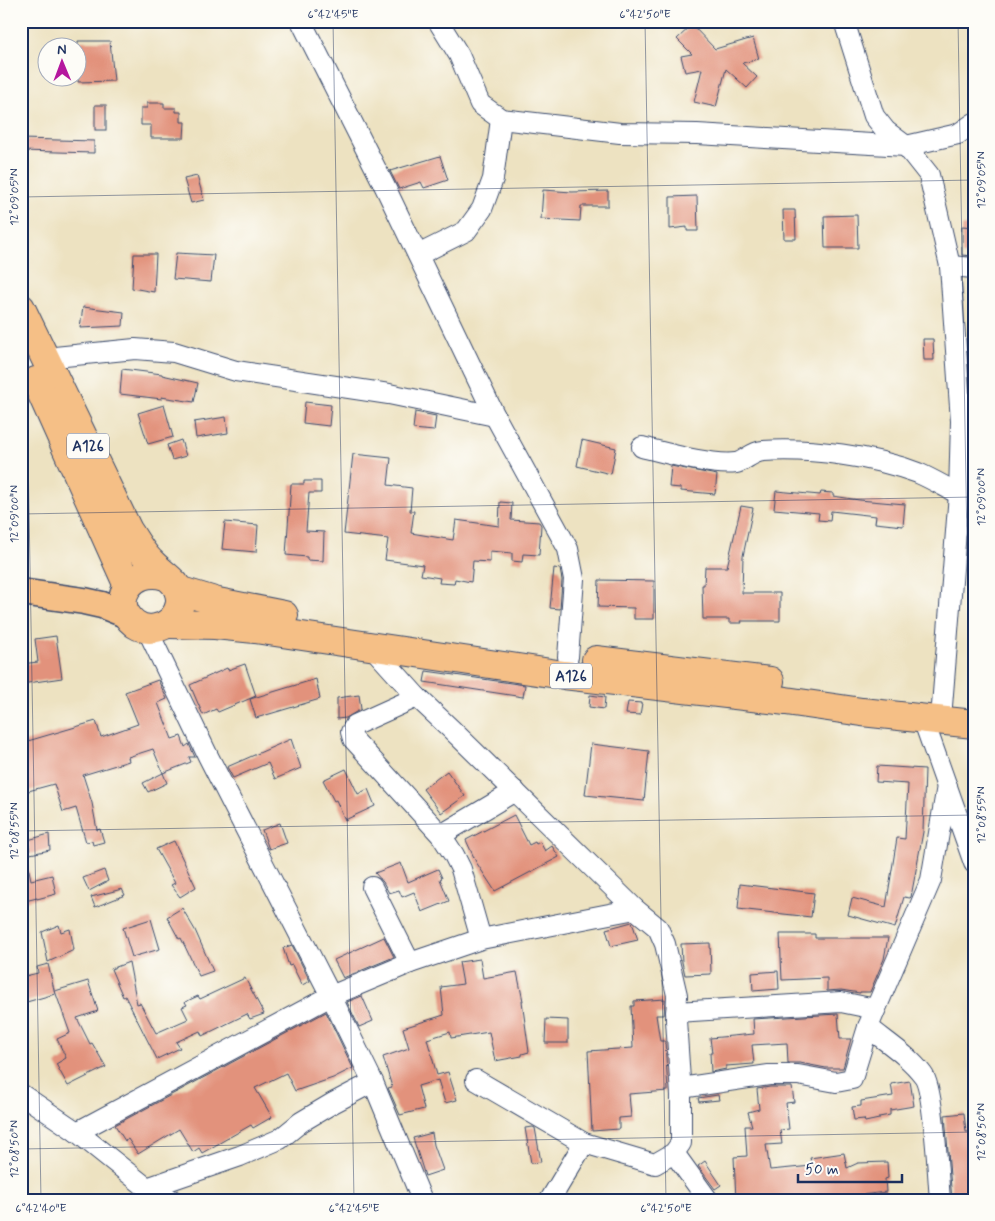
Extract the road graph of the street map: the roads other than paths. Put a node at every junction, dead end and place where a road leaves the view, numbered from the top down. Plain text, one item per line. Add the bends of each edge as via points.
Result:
1 (301, 21) edge
2 (438, 21) edge
3 (844, 21) edge
4 (501, 118) junction
5 (969, 132) edge
6 (906, 146) junction
7 (418, 255) junction
8 (950, 266) junction
9 (974, 268) edge
10 (21, 308) edge
11 (33, 354) edge
12 (495, 416) junction
13 (642, 447) dead end
14 (959, 494) junction
15 (21, 576) edge
16 (171, 583) junction
17 (21, 592) edge
18 (139, 609) junction
19 (372, 647) junction
20 (568, 657) junction
21 (417, 698) junction
22 (932, 712) junction
23 (974, 712) edge
24 (974, 724) edge
25 (947, 786) junction
26 (515, 791) junction
27 (441, 835) junction
28 (974, 863) edge
29 (372, 886) dead end
30 (636, 909) junction
31 (481, 939) junction
32 (410, 963) junction
33 (331, 996) junction
34 (676, 1012) junction
35 (872, 1018) junction
36 (476, 1080) dead end
37 (373, 1082) junction
38 (681, 1088) junction
39 (21, 1094) edge
40 (77, 1132) junction
41 (584, 1143) junction
42 (674, 1153) junction
43 (147, 1188) junction
44 (172, 1200) edge
45 (422, 1200) edge
46 (550, 1200) edge
47 (708, 1200) edge
48 (940, 1200) edge

1 - 7 street
2 - 4 street via 459,55 480,104
3 - 6 street via 874,116 886,131
4 - 6 street via 620,133
4 - 7 street via 493,178 482,209 466,231
5 - 6 street
6 - 8 street via 929,175
7 - 12 street
8 - 9 street
8 - 14 street via 961,421
10 - 11 highway, A126
11 - 12 street via 135,349 174,352 236,371 389,394
11 - 16 highway, A126 via 128,530 148,560
11 - 18 highway, A126
12 - 20 street via 568,549 574,579
13 - 14 street via 721,463 738,463 761,451 822,452 892,465
14 - 22 street
15 - 18 main road
16 - 18 highway, A126 via 148,573 133,580
16 - 18 highway via 179,596 177,615
16 - 20 highway, A126 via 218,602 260,611
17 - 18 main road
18 - 19 highway, A126 via 215,625 255,628
18 - 33 street via 239,818
19 - 21 street
19 - 22 highway, A126 via 564,675
20 - 22 highway, A126 via 818,687
21 - 26 street
21 - 27 street via 355,725 351,732
22 - 23 highway, A126
22 - 24 highway, A126
22 - 25 street
25 - 28 street
25 - 35 street via 932,880
26 - 27 street
26 - 30 street
27 - 31 street via 461,869
29 - 32 street
30 - 31 street
30 - 34 street via 658,928 665,944 677,994
31 - 32 street
32 - 33 street
33 - 37 street
33 - 40 street
34 - 35 street via 840,1002
34 - 38 street
35 - 38 street via 852,1080 836,1082 798,1075 769,1075
35 - 48 street via 925,1076 931,1100
36 - 41 street
37 - 43 street via 301,1122 280,1138 240,1156
37 - 45 street
38 - 42 street via 681,1143
39 - 40 street
40 - 43 street
41 - 42 street via 655,1164
41 - 46 street
42 - 47 street
43 - 44 street

